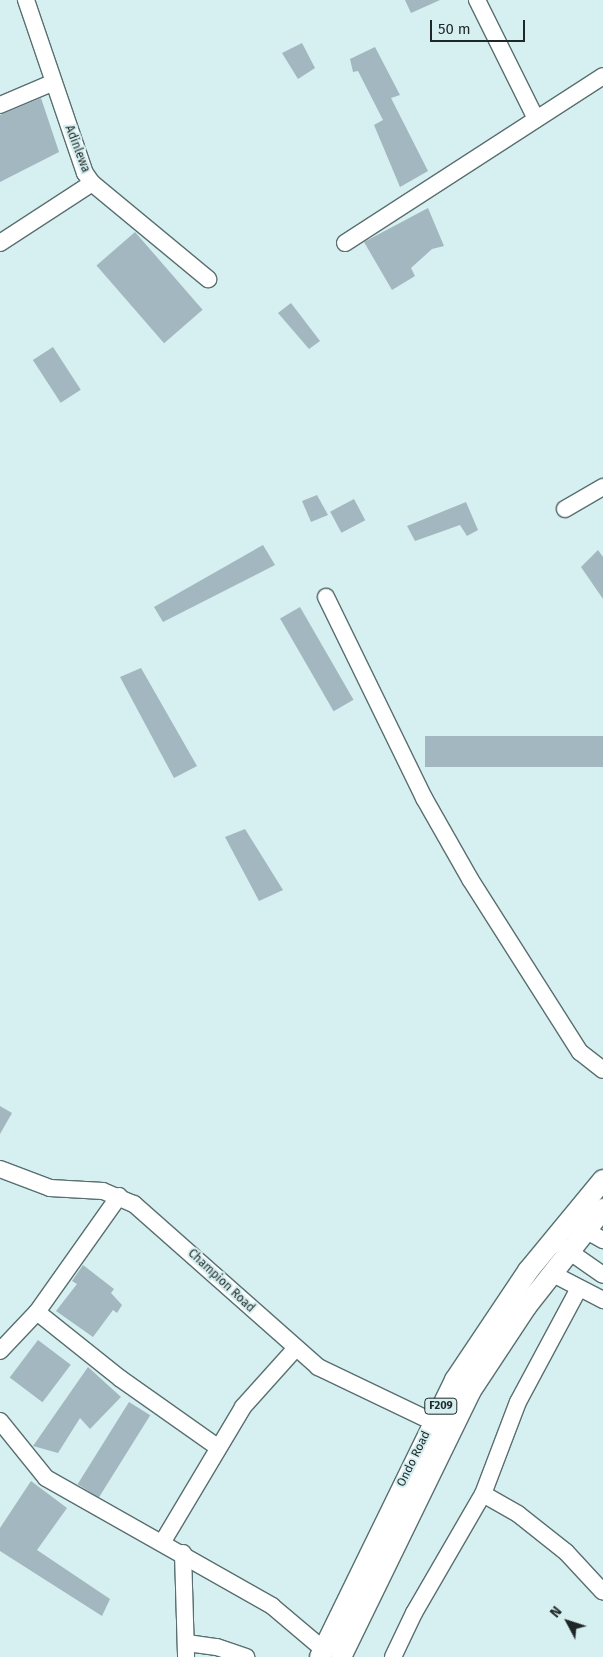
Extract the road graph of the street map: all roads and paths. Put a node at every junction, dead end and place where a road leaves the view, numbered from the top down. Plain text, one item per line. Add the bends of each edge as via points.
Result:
1 (26, 0) edge
2 (477, 0) edge
3 (603, 76) edge
4 (52, 83) junction
5 (0, 105) edge
6 (536, 119) junction
7 (92, 184) junction
8 (0, 243) edge
9 (345, 243) dead end
10 (208, 279) dead end
11 (603, 487) edge
12 (565, 509) dead end
13 (326, 597) dead end
14 (603, 1070) edge
15 (0, 1169) edge
16 (603, 1180) edge
17 (120, 1196) junction
18 (603, 1209) edge
19 (585, 1230) junction
20 (603, 1240) edge
21 (560, 1245) junction
22 (551, 1273) junction
23 (603, 1275) edge
24 (579, 1288) junction
25 (603, 1300) edge
26 (37, 1312) junction
27 (295, 1349) junction
28 (0, 1351) edge
29 (0, 1421) edge
30 (432, 1422) junction
31 (216, 1446) junction
32 (483, 1494) junction
33 (162, 1543) junction
34 (183, 1553) junction
35 (603, 1592) edge
36 (187, 1650) edge
37 (328, 1655) edge
38 (246, 1657) edge
39 (394, 1657) edge

1 - 4 street, Adinlewa
2 - 6 street
3 - 6 street
4 - 5 street
4 - 7 street, Adinlewa
6 - 9 street
7 - 8 street
7 - 10 street, Adinlewa
11 - 12 street
13 - 14 street via 424,798 470,879 580,1052
15 - 17 street via 50,1188
16 - 21 main road, Ondo Road / F209
17 - 26 street
17 - 27 street, Champion Road via 185,1248
18 - 19 main road, Ondo Road / F209
19 - 20 street
19 - 21 main road, Ondo Road / F209
21 - 22 main road, Ondo Road / F209
21 - 23 street
21 - 30 main road, Ondo Road / F209 via 481,1336
22 - 24 street
22 - 37 main road, Ondo Road / F209 via 470,1392
24 - 25 street
24 - 32 street via 518,1402
26 - 28 street
26 - 31 street via 121,1379
27 - 30 street, Champion Road via 344,1382
27 - 31 street via 243,1406
29 - 33 street via 46,1478
30 - 37 main road, Ondo Road / F209
31 - 33 street
32 - 35 street via 518,1514 566,1552
32 - 39 street via 414,1614
33 - 34 street
34 - 36 street
34 - 37 street via 272,1606
36 - 38 street via 217,1647

